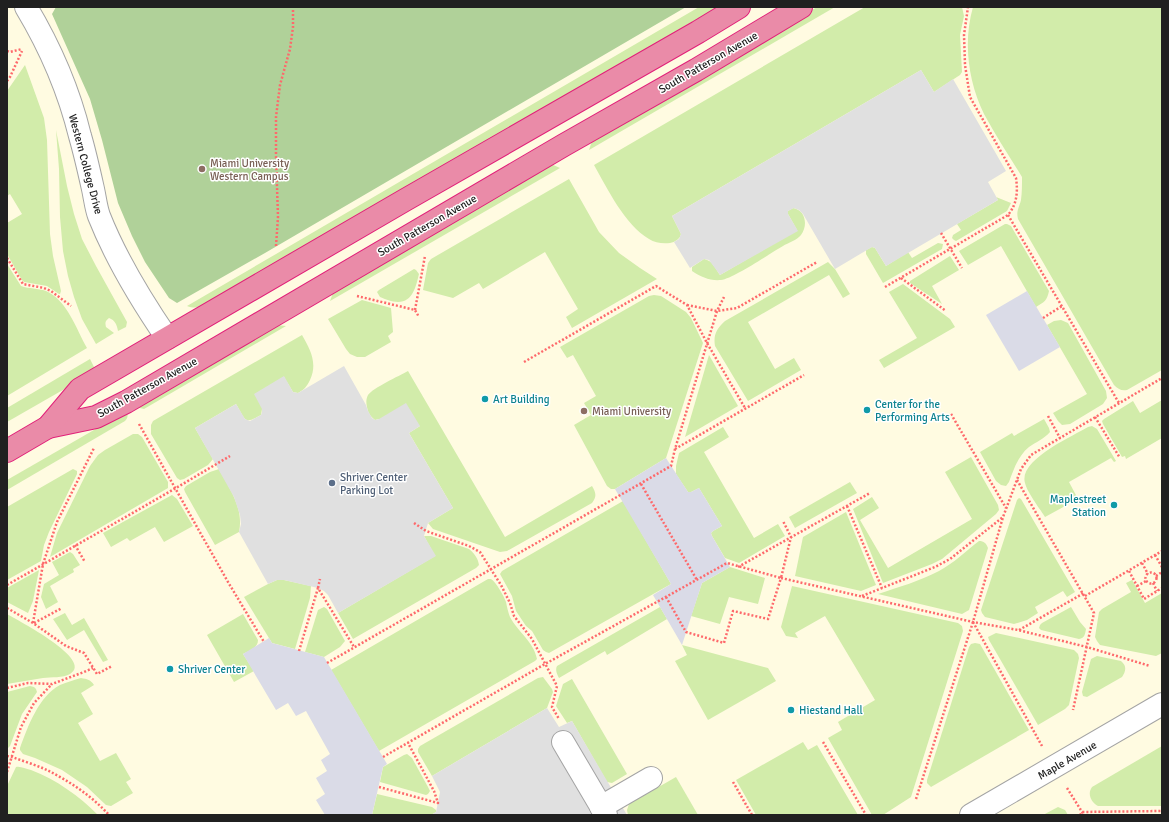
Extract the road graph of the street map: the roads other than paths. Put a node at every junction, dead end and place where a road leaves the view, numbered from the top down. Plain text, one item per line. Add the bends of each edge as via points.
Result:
1 (26, 7) edge
2 (740, 7) edge
3 (801, 7) edge
4 (168, 338) junction
5 (48, 426) junction
6 (7, 452) edge
7 (1162, 704) edge
8 (563, 742) road end
9 (651, 778) dead end
10 (604, 811) edge
11 (971, 815) edge

1 - 4 street, Western College Drive via 54,59 66,90 80,134 98,214 131,281
2 - 4 highway, South Patterson Avenue
3 - 5 highway, South Patterson Avenue via 126,402 96,417
4 - 5 highway, South Patterson Avenue via 80,389
5 - 6 highway, South Patterson Avenue
7 - 11 street, Maple Avenue
8 - 10 street
9 - 10 street

